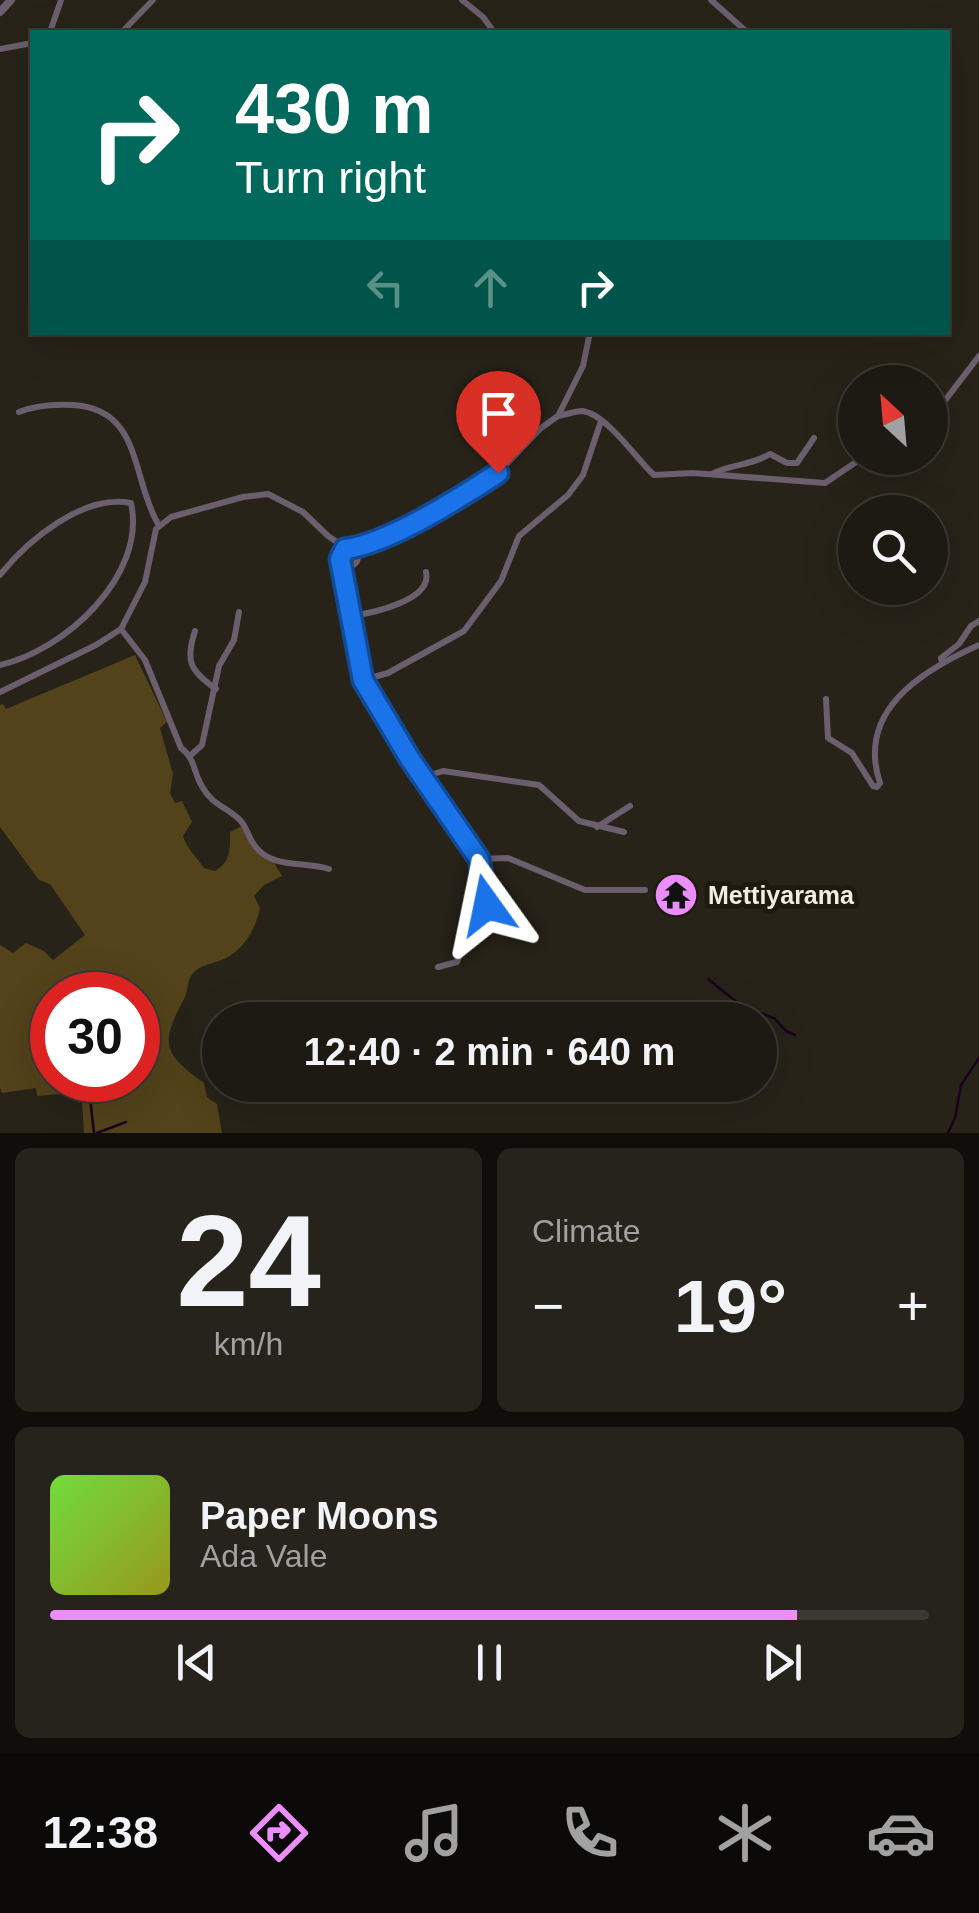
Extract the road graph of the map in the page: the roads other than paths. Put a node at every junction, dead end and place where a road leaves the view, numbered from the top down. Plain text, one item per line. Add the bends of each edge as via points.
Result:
1 (11, 0) edge
2 (61, 0) edge
3 (152, 0) edge
4 (462, 0) edge
5 (711, 0) edge
6 (0, 12) edge
7 (51, 30) edge
8 (124, 30) edge
9 (493, 30) edge
10 (745, 30) edge
11 (30, 43) edge
12 (0, 50) edge
13 (589, 335) edge
14 (979, 356) edge
15 (948, 397) edge
16 (18, 412) dead end
17 (558, 416) junction
18 (601, 421) junction
19 (814, 438) dead end
20 (838, 474) edge
21 (711, 475) junction
22 (158, 524) junction
23 (328, 536) junction
24 (370, 544) junction
25 (349, 549) junction
26 (340, 561) junction
27 (355, 563) junction
28 (426, 572) dead end
29 (0, 575) edge
30 (346, 591) junction
31 (239, 612) dead end
32 (351, 616) junction
33 (979, 621) edge
34 (121, 629) junction
35 (194, 631) dead end
36 (979, 645) edge
37 (942, 662) junction
38 (0, 666) edge
39 (363, 680) junction
40 (216, 689) junction
41 (0, 692) edge
42 (826, 699) dead end
43 (191, 755) junction
44 (424, 777) junction
45 (630, 806) dead end
46 (597, 828) junction
47 (624, 832) dead end
48 (479, 859) junction
49 (329, 869) dead end
50 (645, 890) dead end
51 (438, 967) dead end

1 - 6 street
2 - 7 street
3 - 8 street
4 - 9 street
5 - 10 street
11 - 12 street
13 - 17 street via 583,366
14 - 15 street
16 - 22 street via 62,405 106,412 130,440
17 - 18 street via 585,412
17 - 24 street via 498,473
18 - 21 street via 654,474
18 - 39 street via 583,475 519,536 501,582 464,631
19 - 21 street via 797,463 770,454
20 - 21 street via 824,483
22 - 23 street via 268,494 303,512
22 - 34 street via 146,582
23 - 25 street
23 - 26 street
24 - 25 street
24 - 27 street
25 - 26 street
25 - 27 street via 356,552
26 - 27 street
26 - 30 street
27 - 30 street
28 - 32 street via 425,588 398,604
29 - 38 street via 72,516 101,504 131,503 127,554 100,602 40,652
30 - 32 street
31 - 40 street
32 - 39 street
33 - 37 street
34 - 41 street
34 - 43 street via 145,660 181,748
35 - 40 street via 190,663
36 - 37 street
37 - 42 street via 878,724 872,754 877,788 852,753 828,738
39 - 44 street
40 - 43 street via 202,745
43 - 49 street via 208,796 237,817 256,848 273,861
44 - 46 street via 443,770 539,785
44 - 48 street
45 - 46 street
46 - 47 street
48 - 50 street via 508,858 585,890
48 - 51 street via 485,914 460,930 457,962

